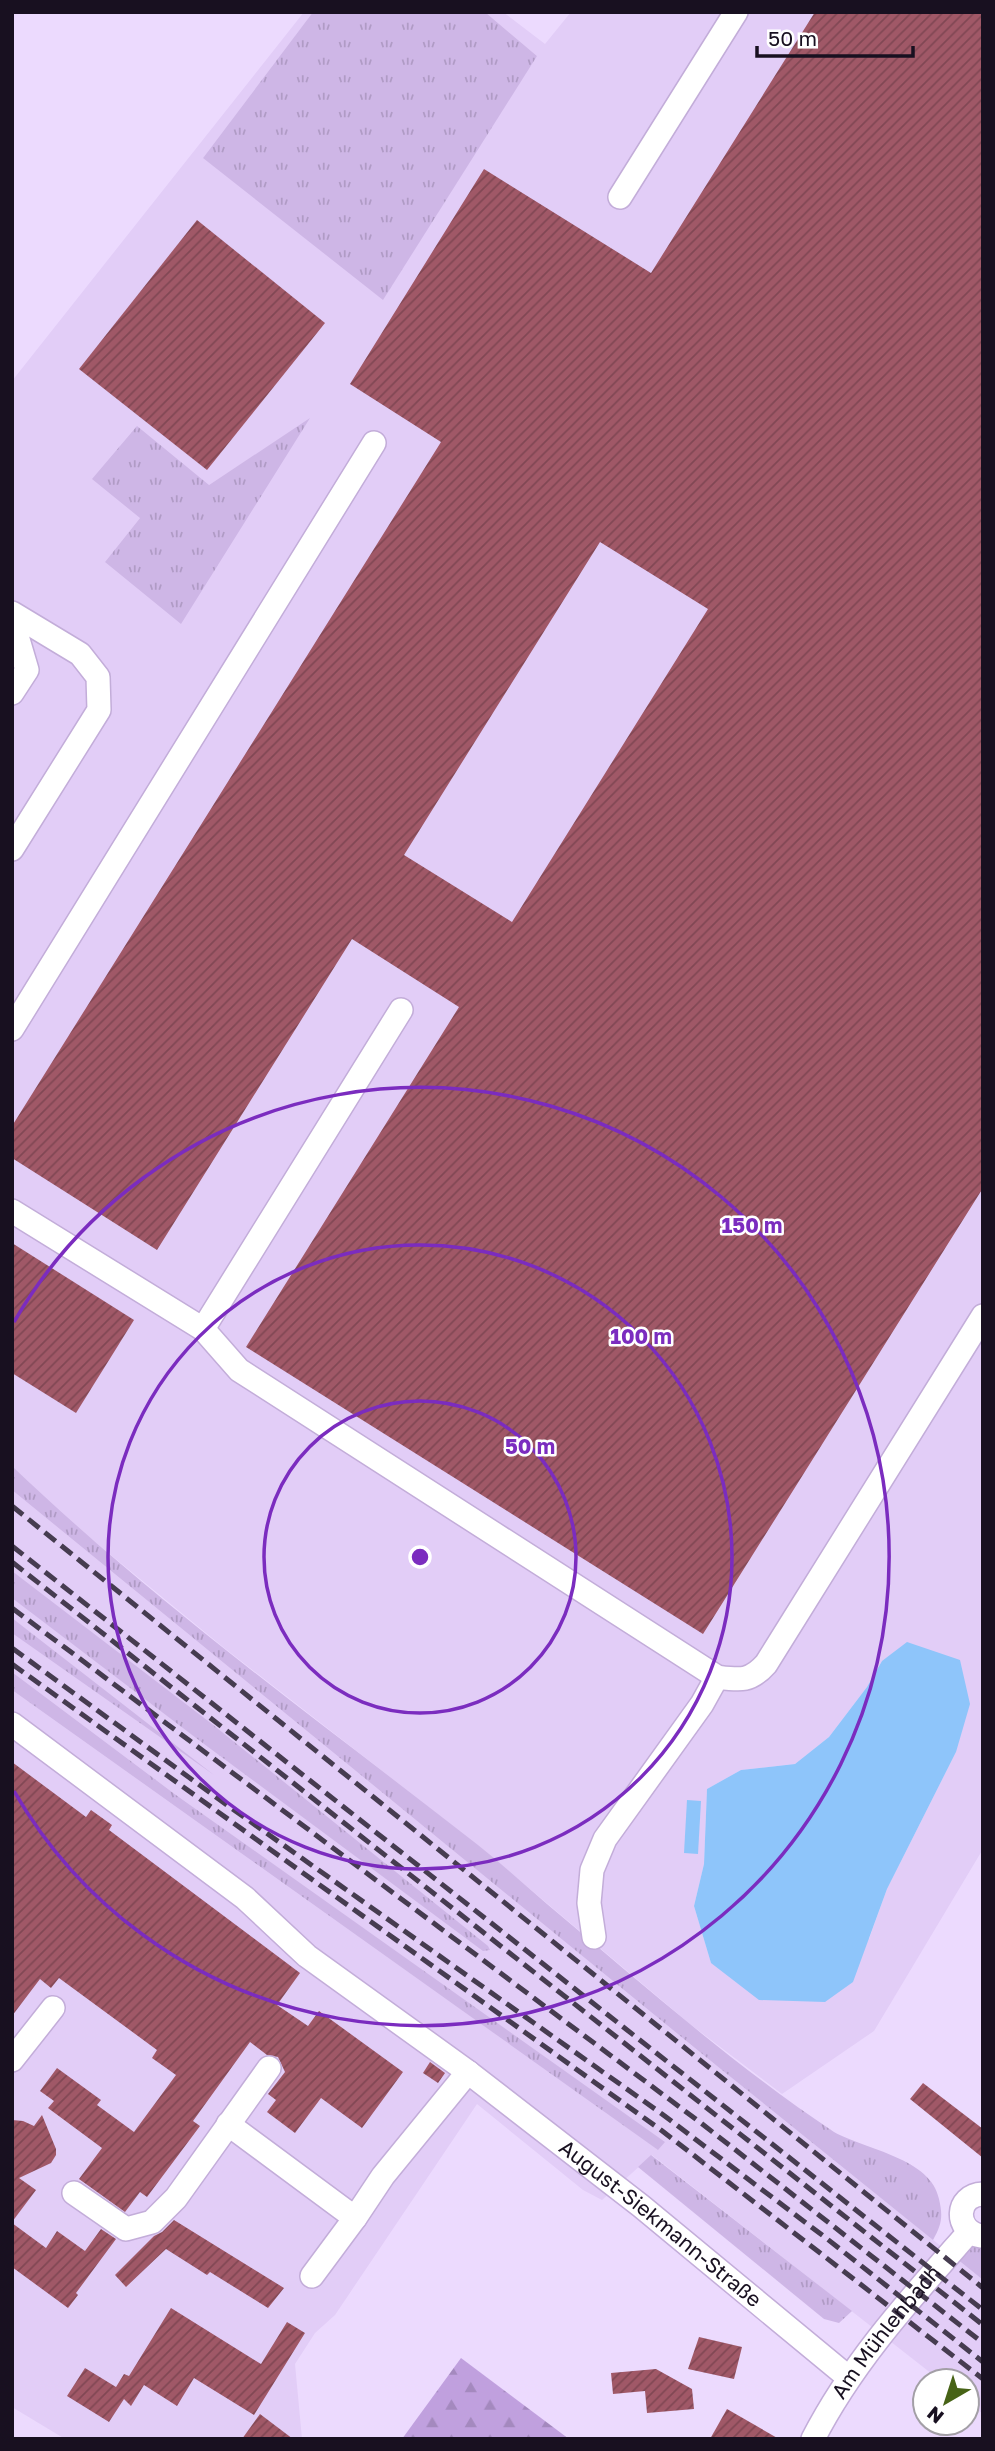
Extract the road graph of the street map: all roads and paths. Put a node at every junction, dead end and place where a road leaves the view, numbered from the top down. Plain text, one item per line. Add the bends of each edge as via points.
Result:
1 (736, 12) edge
2 (620, 197) dead end
3 (374, 443) dead end
4 (12, 613) edge
5 (12, 619) edge
6 (12, 693) edge
7 (12, 849) edge
8 (401, 1010) dead end
9 (12, 1029) edge
10 (12, 1211) edge
11 (983, 1316) edge
12 (203, 1329) junction
13 (716, 1677) junction
14 (12, 1724) edge
15 (594, 1937) dead end
16 (53, 2008) dead end
17 (12, 2060) edge
18 (269, 2068) dead end
19 (468, 2072) junction
20 (228, 2124) junction
21 (74, 2193) dead end
22 (983, 2194) edge
23 (355, 2218) junction
24 (976, 2234) edge
25 (312, 2276) dead end
26 (849, 2378) junction
27 (813, 2439) edge

1 - 2 street
3 - 9 street
4 - 7 street via 80,654 98,677 99,709
5 - 6 street via 27,670
8 - 12 street
10 - 12 street
11 - 13 street via 766,1664 755,1677
12 - 13 street via 239,1370
13 - 15 street via 702,1704 605,1839 592,1870 589,1903
14 - 19 street, August-Siekmann-Straße via 245,1898 307,1956
16 - 17 street
18 - 20 street
19 - 23 street via 383,2176
19 - 26 street, August-Siekmann-Straße via 641,2206
20 - 21 street via 176,2198 152,2222 126,2229
20 - 23 street
22 - 24 street via 970,2197 961,2208 961,2221
23 - 25 street
24 - 26 street, Am Mühlenbach via 875,2341
26 - 27 street, Am Mühlenbach

